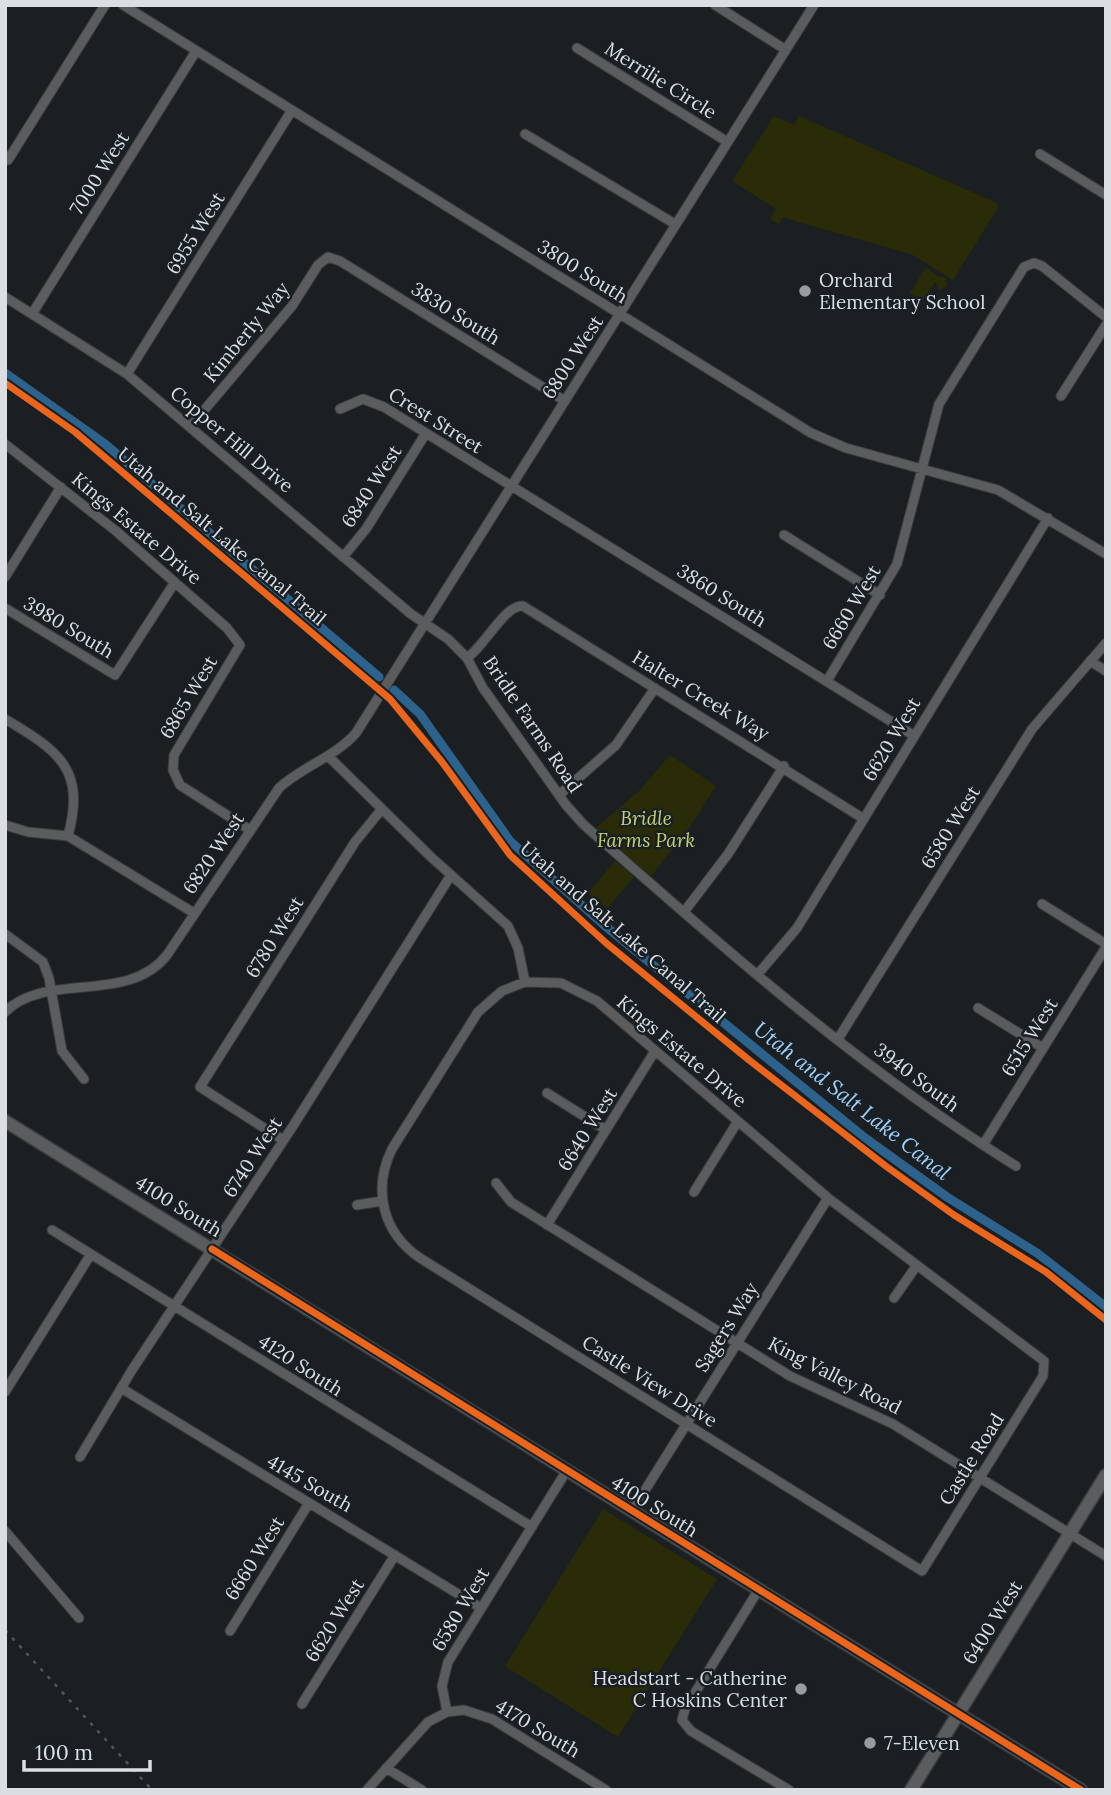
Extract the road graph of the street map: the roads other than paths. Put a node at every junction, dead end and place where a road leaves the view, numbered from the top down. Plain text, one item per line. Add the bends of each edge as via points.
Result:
1 (105, 5) edge
2 (122, 5) edge
3 (715, 5) edge
4 (814, 5) edge
5 (577, 48) dead end
6 (786, 50) junction
7 (196, 51) junction
8 (292, 110) junction
9 (525, 134) dead end
10 (726, 141) junction
11 (1040, 154) dead end
12 (8, 160) dead end
13 (1106, 195) edge
14 (675, 224) junction
15 (328, 257) joint
16 (5, 297) edge
17 (32, 314) junction
18 (621, 315) junction
19 (1106, 317) edge
20 (1106, 326) edge
21 (127, 373) junction
22 (1061, 396) dead end
23 (565, 401) junction
24 (340, 409) dead end
25 (190, 427) junction
26 (426, 433) junction
27 (5, 444) edge
28 (921, 468) junction
29 (512, 486) junction
30 (61, 487) junction
31 (1048, 518) junction
32 (785, 535) dead end
33 (1106, 554) edge
34 (343, 557) junction
35 (5, 577) edge
36 (175, 582) junction
37 (880, 595) junction
38 (5, 608) edge
39 (424, 624) junction
40 (1106, 643) edge
41 (240, 645) joint
42 (467, 658) junction
43 (1090, 661) junction
44 (1106, 671) edge
45 (827, 681) junction
46 (655, 688) junction
47 (382, 692) joint
48 (5, 719) edge
49 (913, 735) junction
50 (328, 756) junction
51 (784, 766) junction
52 (559, 795) junction
53 (381, 810) junction
54 (864, 819) junction
55 (5, 825) edge
56 (250, 830) junction
57 (68, 836) junction
58 (451, 875) junction
59 (1042, 904) dead end
60 (684, 912) junction
61 (194, 913) junction
62 (5, 934) edge
63 (1106, 945) edge
64 (758, 974) junction
65 (525, 982) junction
66 (52, 993) junction
67 (978, 1008) dead end
68 (5, 1012) edge
69 (800, 1012) joint
70 (838, 1040) junction
71 (1043, 1048) junction
72 (655, 1051) junction
73 (84, 1079) dead end
74 (547, 1093) dead end
75 (738, 1121) junction
76 (5, 1122) edge
77 (606, 1130) junction
78 (283, 1140) junction
79 (983, 1145) junction
80 (1016, 1166) dead end
81 (496, 1182) dead end
82 (694, 1192) dead end
83 (828, 1198) junction
84 (382, 1201) junction
85 (357, 1205) dead end
86 (547, 1225) junction
87 (52, 1230) dead end
88 (212, 1250) junction
89 (90, 1254) junction
90 (918, 1265) junction
91 (894, 1298) dead end
92 (176, 1306) junction
93 (737, 1343) junction
94 (1046, 1364) joint
95 (121, 1388) junction
96 (5, 1391) edge
97 (686, 1424) junction
98 (80, 1457) dead end
99 (567, 1470) junction
100 (1106, 1475) edge
101 (979, 1478) junction
102 (309, 1503) junction
103 (632, 1511) junction
104 (532, 1527) junction
105 (5, 1531) edge
106 (1069, 1534) junction
107 (395, 1555) junction
108 (1106, 1556) edge
109 (922, 1571) joint
110 (759, 1589) junction
111 (481, 1608) junction
112 (79, 1618) dead end
113 (230, 1631) dead end
114 (302, 1704) dead end
115 (447, 1712) junction
116 (958, 1713) junction
117 (386, 1768) junction
118 (367, 1790) edge
119 (422, 1790) edge
120 (606, 1790) edge
121 (789, 1790) edge
122 (911, 1790) edge
123 (1081, 1790) edge

1 - 12 street
2 - 7 street, 3800 South
3 - 6 street
4 - 6 street, 6800 West
5 - 10 street, Merrilie Circle
6 - 10 street, 6800 West
7 - 8 street, 3800 South
7 - 17 street, 7000 West
8 - 18 street, 3800 South
8 - 21 street, 6955 West
9 - 14 street
10 - 14 street, 6800 West
11 - 13 street
14 - 18 street, 6800 West
15 - 23 street, 3830 South
15 - 25 street, Kimberly Way
16 - 17 street, Copper Hill Drive
17 - 21 street, Copper Hill Drive
18 - 23 street, 6800 West
18 - 28 street, 3800 South via 811,433 846,449
19 - 28 street, 6660 West via 1034,263 1022,270 942,398
20 - 22 street
21 - 25 street, Copper Hill Drive
23 - 29 street, 6800 West
24 - 26 street, Crest Street via 355,400 368,400
25 - 34 street, Copper Hill Drive
26 - 29 street, Crest Street
26 - 34 street, 6840 West via 364,532
27 - 30 street, Kings Estate Drive
28 - 31 street, 3800 South via 998,490
28 - 37 street, 6660 West via 899,558
29 - 39 street, 6800 West
29 - 45 street, 3860 South
30 - 35 street
30 - 36 street, Kings Estate Drive
31 - 33 street, 3800 South
31 - 49 street, 6620 West
32 - 37 street
34 - 39 street, Copper Hill Drive
36 - 38 street, 3980 South via 115,675
36 - 41 street, Kings Estate Drive
37 - 45 street, 6660 West
39 - 42 street, Bridle Farms Road
39 - 47 street, 6800 West
40 - 43 street, 6580 West
41 - 56 street, 6865 West via 177,748 173,770 180,785
42 - 46 street, Halter Creek Way via 516,605
42 - 52 street, Bridle Farms Road
43 - 44 street
43 - 70 street, 6580 West via 1032,729
45 - 49 street, 3860 South
46 - 51 street, Halter Creek Way
46 - 52 street via 615,745
47 - 50 street, 6820 West via 356,733
48 - 57 street via 56,752 73,782 75,800
49 - 54 street, 6620 West
50 - 53 street
50 - 56 street, 6820 West via 279,788
51 - 54 street, Halter Creek Way
51 - 60 street via 725,859
52 - 60 street, Bridle Farms Road via 583,824
53 - 58 street
53 - 78 street, 6780 West via 355,842 200,1087
54 - 64 street, 6620 West via 792,936
55 - 57 street
56 - 61 street, 6820 West
57 - 61 street
58 - 65 street via 509,926
58 - 78 street, 6740 West
59 - 63 street
60 - 64 street, Bridle Farms Road
61 - 66 street, 6820 West via 160,964 144,976
62 - 66 street via 38,956 46,967
63 - 71 street, 6515 West
64 - 69 street, Bridle Farms Road
65 - 72 street, Kings Estate Drive via 561,983 580,990
65 - 84 street, Castle View Drive via 495,996 474,1018 392,1149 383,1173
66 - 68 street via 26,999
66 - 73 street via 62,1051
67 - 71 street
69 - 70 street, 3940 South
70 - 79 street, 3940 South
71 - 79 street, 6515 West
72 - 75 street, Kings Estate Drive
72 - 77 street, 6640 West
74 - 77 street
75 - 82 street
75 - 83 street, Kings Estate Drive
76 - 88 main road, 4100 South
77 - 86 street, 6640 West
78 - 88 street, 6740 West
79 - 80 street, 3940 South
81 - 86 street, King Valley Road via 511,1202
83 - 90 street, Kings Estate Drive
83 - 93 street, Sagers Way
84 - 85 street
84 - 97 street, Castle View Drive via 390,1226 413,1253
86 - 93 street, King Valley Road
87 - 89 street, 4120 South
88 - 92 street, 6740 West
88 - 99 main road, 4100 South
89 - 92 street, 4120 South
89 - 96 street
90 - 91 street
90 - 94 street, Kings Estate Drive
92 - 95 street, 6740 West
92 - 104 street, 4120 South
93 - 97 street, Sagers Way
93 - 101 street, King Valley Road via 808,1386 893,1424
94 - 101 street, Castle Road
95 - 98 street, 6740 West
95 - 102 street, 4145 South
97 - 103 street, Sagers Way
97 - 109 street, Castle View Drive
99 - 103 main road, 4100 South
99 - 104 street, 6580 West
100 - 106 main road, 6400 West
101 - 106 street, King Valley Road
101 - 109 street, Castle Road
102 - 107 street, 4145 South
102 - 113 street, 6660 West
103 - 110 main road, 4100 South
104 - 111 street, 6580 West
105 - 112 street
106 - 108 street, King Valley Road
106 - 116 main road, 6400 West
107 - 111 street, 4145 South
107 - 114 street, 6620 West
110 - 116 main road, 4100 South
110 - 121 street via 682,1720 691,1731
111 - 115 street, 6580 West via 445,1667 442,1686
115 - 117 street via 428,1723
115 - 120 street, 4170 South via 464,1710 486,1716
116 - 122 main road, 6400 West
116 - 123 main road, 4100 South
117 - 118 street
117 - 119 street

